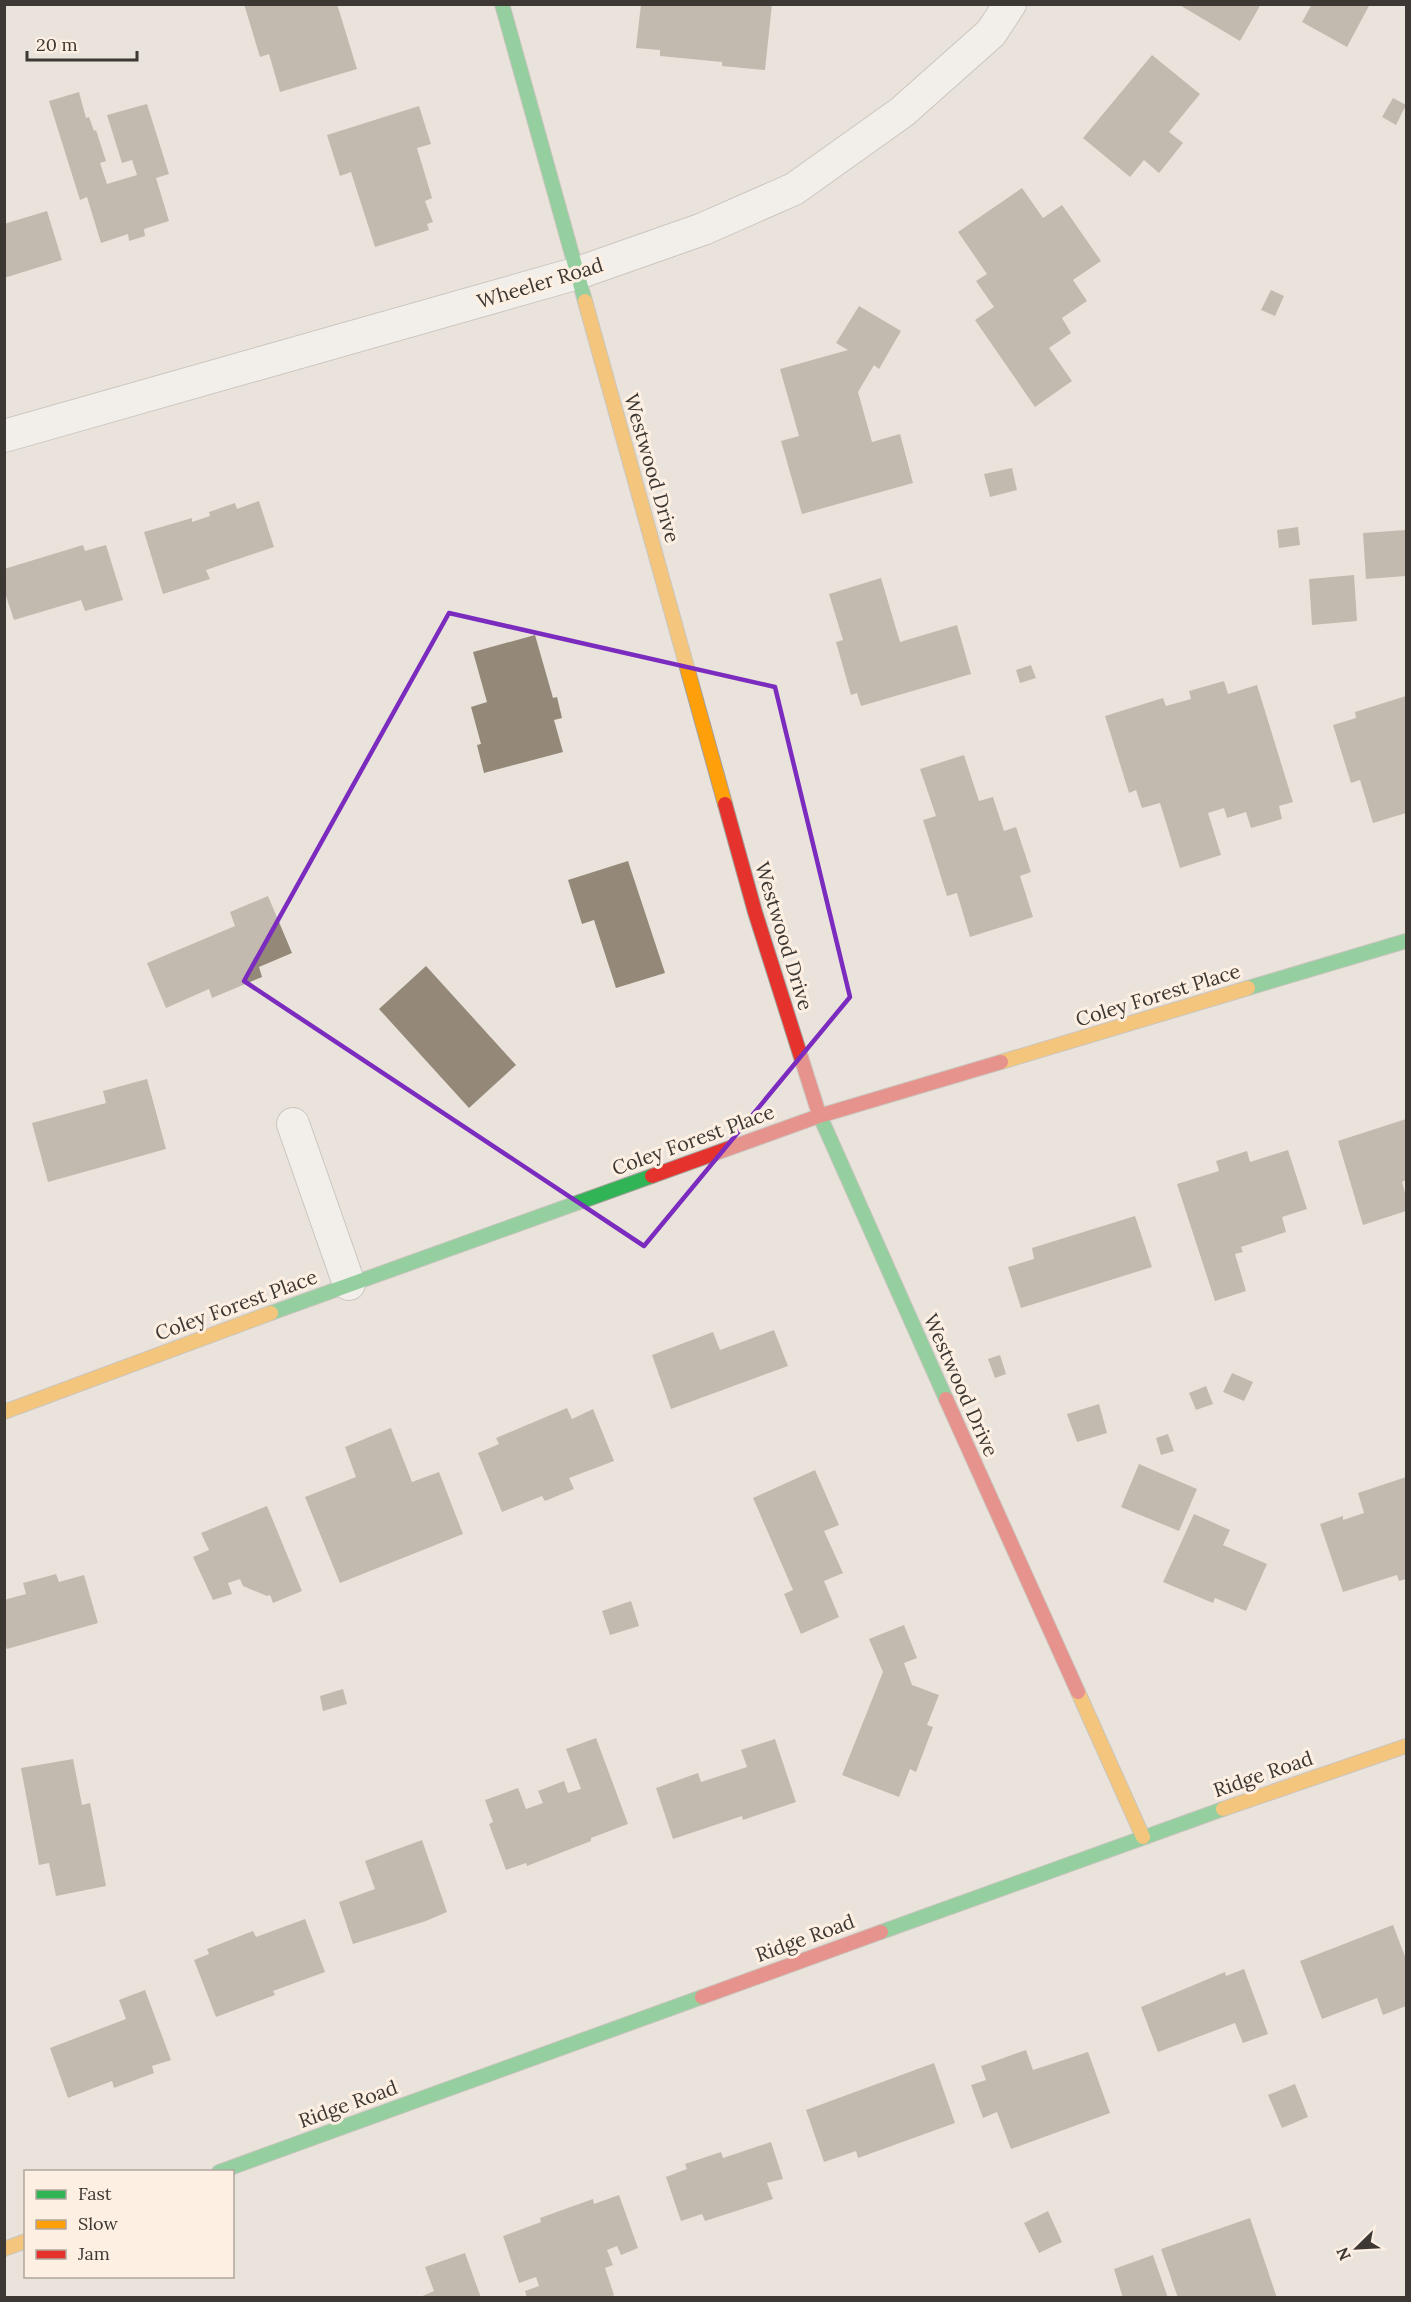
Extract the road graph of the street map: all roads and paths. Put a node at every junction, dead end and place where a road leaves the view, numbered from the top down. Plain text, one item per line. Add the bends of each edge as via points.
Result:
1 (502, 4) edge
2 (1010, 4) edge
3 (578, 273) junction
4 (4, 436) edge
5 (1407, 941) edge
6 (819, 1116) junction
7 (293, 1124) dead end
8 (349, 1284) junction
9 (4, 1412) edge
10 (1407, 1746) edge
11 (1143, 1837) junction
12 (225, 2170) edge
13 (24, 2242) edge
14 (4, 2249) edge

1 - 3 street, Westwood Drive
2 - 3 street, Wheeler Road via 991,33 902,112 794,189 703,229
3 - 4 street, Wheeler Road
3 - 6 street, Westwood Drive via 755,912
5 - 6 street, Coley Forest Place
6 - 8 street, Coley Forest Place
6 - 11 street, Westwood Drive
7 - 8 street
8 - 9 street, Coley Forest Place
10 - 11 street, Ridge Road
11 - 12 street, Ridge Road
13 - 14 street

